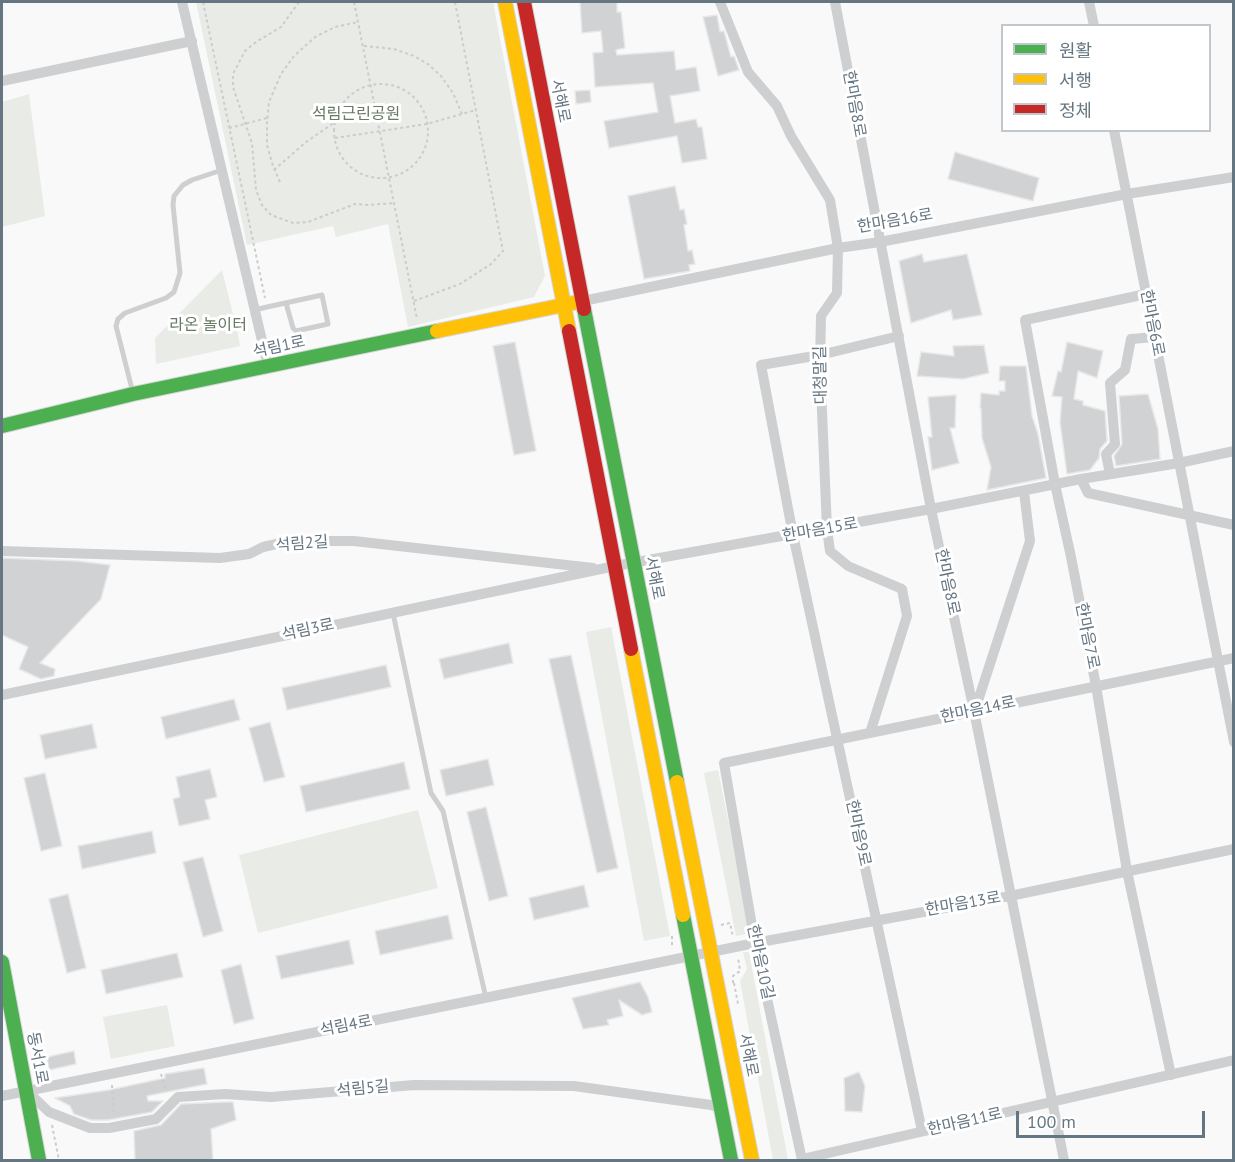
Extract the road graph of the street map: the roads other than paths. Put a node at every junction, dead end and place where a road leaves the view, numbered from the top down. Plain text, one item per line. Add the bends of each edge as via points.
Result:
1 (182, 2) edge
2 (505, 2) edge
3 (524, 2) edge
4 (720, 2) edge
5 (835, 2) edge
6 (1089, 2) edge
7 (1094, 24) edge
8 (192, 41) junction
9 (2, 81) edge
10 (1114, 132) edge
11 (222, 170) junction
12 (1233, 177) edge
13 (1127, 194) junction
14 (880, 242) junction
15 (838, 248) junction
16 (1146, 294) junction
17 (583, 301) junction
18 (286, 303) junction
19 (564, 305) junction
20 (255, 310) junction
21 (899, 336) junction
22 (1155, 338) junction
23 (820, 355) junction
24 (268, 366) junction
25 (134, 394) junction
26 (2, 426) edge
27 (1233, 451) edge
28 (1179, 463) junction
29 (1110, 474) junction
30 (1081, 479) junction
31 (1055, 484) junction
32 (1024, 492) junction
33 (931, 509) junction
34 (1190, 516) junction
35 (1233, 525) edge
36 (827, 529) junction
37 (793, 535) junction
38 (2, 551) edge
39 (634, 563) junction
40 (609, 568) junction
41 (393, 613) junction
42 (1233, 658) edge
43 (1218, 661) junction
44 (1096, 686) junction
45 (2, 694) edge
46 (974, 711) junction
47 (870, 733) junction
48 (838, 739) junction
49 (1233, 742) edge
50 (723, 763) joint
51 (1233, 849) edge
52 (1127, 871) junction
53 (1010, 896) junction
54 (876, 919) junction
55 (755, 943) junction
56 (711, 952) junction
57 (691, 957) junction
58 (2, 962) edge
59 (486, 999) junction
60 (5, 1002) edge
61 (1233, 1060) edge
62 (1171, 1075) junction
63 (26, 1090) junction
64 (2, 1096) edge
65 (1053, 1101) junction
66 (720, 1108) junction
67 (922, 1131) junction
68 (802, 1160) edge
69 (39, 1161) edge
70 (730, 1161) edge
71 (752, 1161) edge
72 (1064, 1161) edge

1 - 8 street
2 - 19 main road
3 - 17 main road, 서해로
4 - 15 street, 대청말길 via 748,72 777,106 830,200
5 - 14 street, 한마음8로
6 - 7 street
8 - 9 street
8 - 11 street
10 - 13 street, 한마음6로
11 - 20 street
11 - 25 lane via 192,180 174,196 180,273 174,292 118,319 116,326
12 - 13 street, 한마음16로
13 - 14 street, 한마음16로
13 - 16 street, 한마음6로
14 - 15 street, 한마음16로
14 - 21 street, 한마음8로
15 - 17 street, 한마음16로
15 - 23 street, 대청말길 via 837,293 822,316
16 - 22 street, 한마음6로
16 - 31 street, 한마음7로 via 1025,320
17 - 19 main road, 한마음16로
17 - 39 main road, 서해로
18 - 18 lane via 322,295 328,324 296,331
18 - 20 lane
19 - 24 main road, 석림1로
19 - 40 main road
20 - 24 street
21 - 23 street
21 - 33 street, 한마음8로
22 - 28 street, 한마음6로
22 - 29 street via 1131,339 1125,370 1110,383 1115,444 1106,454
23 - 36 street, 대청말길
23 - 37 street, 한마음9로 via 761,365
24 - 25 main road, 석림1로
25 - 26 main road, 석림1로
27 - 28 street, 한마음15로
28 - 29 street, 한마음15로
28 - 34 street, 한마음6로
29 - 30 street, 한마음15로
30 - 31 street, 한마음15로
30 - 34 street via 1088,493
31 - 32 street, 한마음15로
31 - 44 street, 한마음7로
32 - 33 street, 한마음15로
32 - 46 street via 1030,541
33 - 36 street, 한마음15로
33 - 46 street, 한마음8로
34 - 35 street
34 - 43 street, 한마음6로
36 - 37 street, 한마음15로
36 - 47 street, 대청말길 via 830,551 848,566 902,589 908,616
37 - 39 street, 한마음15로
37 - 48 street, 한마음9로
38 - 40 street, 석림2길 via 220,558 290,541 354,541
39 - 40 street, 한마음15로
39 - 56 main road, 서해로
40 - 41 street, 석림3로
40 - 57 main road
41 - 45 street, 석림3로
41 - 59 lane via 431,793 443,811
42 - 43 street, 한마음14로
43 - 44 street, 한마음14로
43 - 49 street, 한마음6로
44 - 46 street, 한마음14로
44 - 52 street, 한마음7로
46 - 47 street, 한마음14로
46 - 53 street, 한마음8로
47 - 48 street, 한마음14로
48 - 50 street, 한마음14로
48 - 54 street, 한마음9로
50 - 55 street, 한마음10길
51 - 52 street, 한마음13로
52 - 53 street, 한마음13로
52 - 62 street, 한마음7로
53 - 54 street, 한마음13로
53 - 65 street, 한마음8로
54 - 55 street, 한마음13로
54 - 67 street, 한마음9로
55 - 56 street, 한마음13로
55 - 68 street, 한마음10길
56 - 57 street, 한마음13로
56 - 71 main road, 서해로
57 - 59 street, 석림4로
57 - 66 main road
58 - 60 main road, 동서1로
59 - 63 street, 석림4로
60 - 63 main road, 동서1로
61 - 62 street, 한마음11로
62 - 65 street, 한마음11로
63 - 64 street, 석림4로
63 - 66 street, 석림5길 via 49,1112 88,1128 156,1119 178,1097 272,1097 414,1085 574,1086
63 - 69 main road, 동서1로
65 - 67 street, 한마음11로
65 - 72 street, 한마음8로
66 - 70 main road
67 - 68 street, 한마음11로

